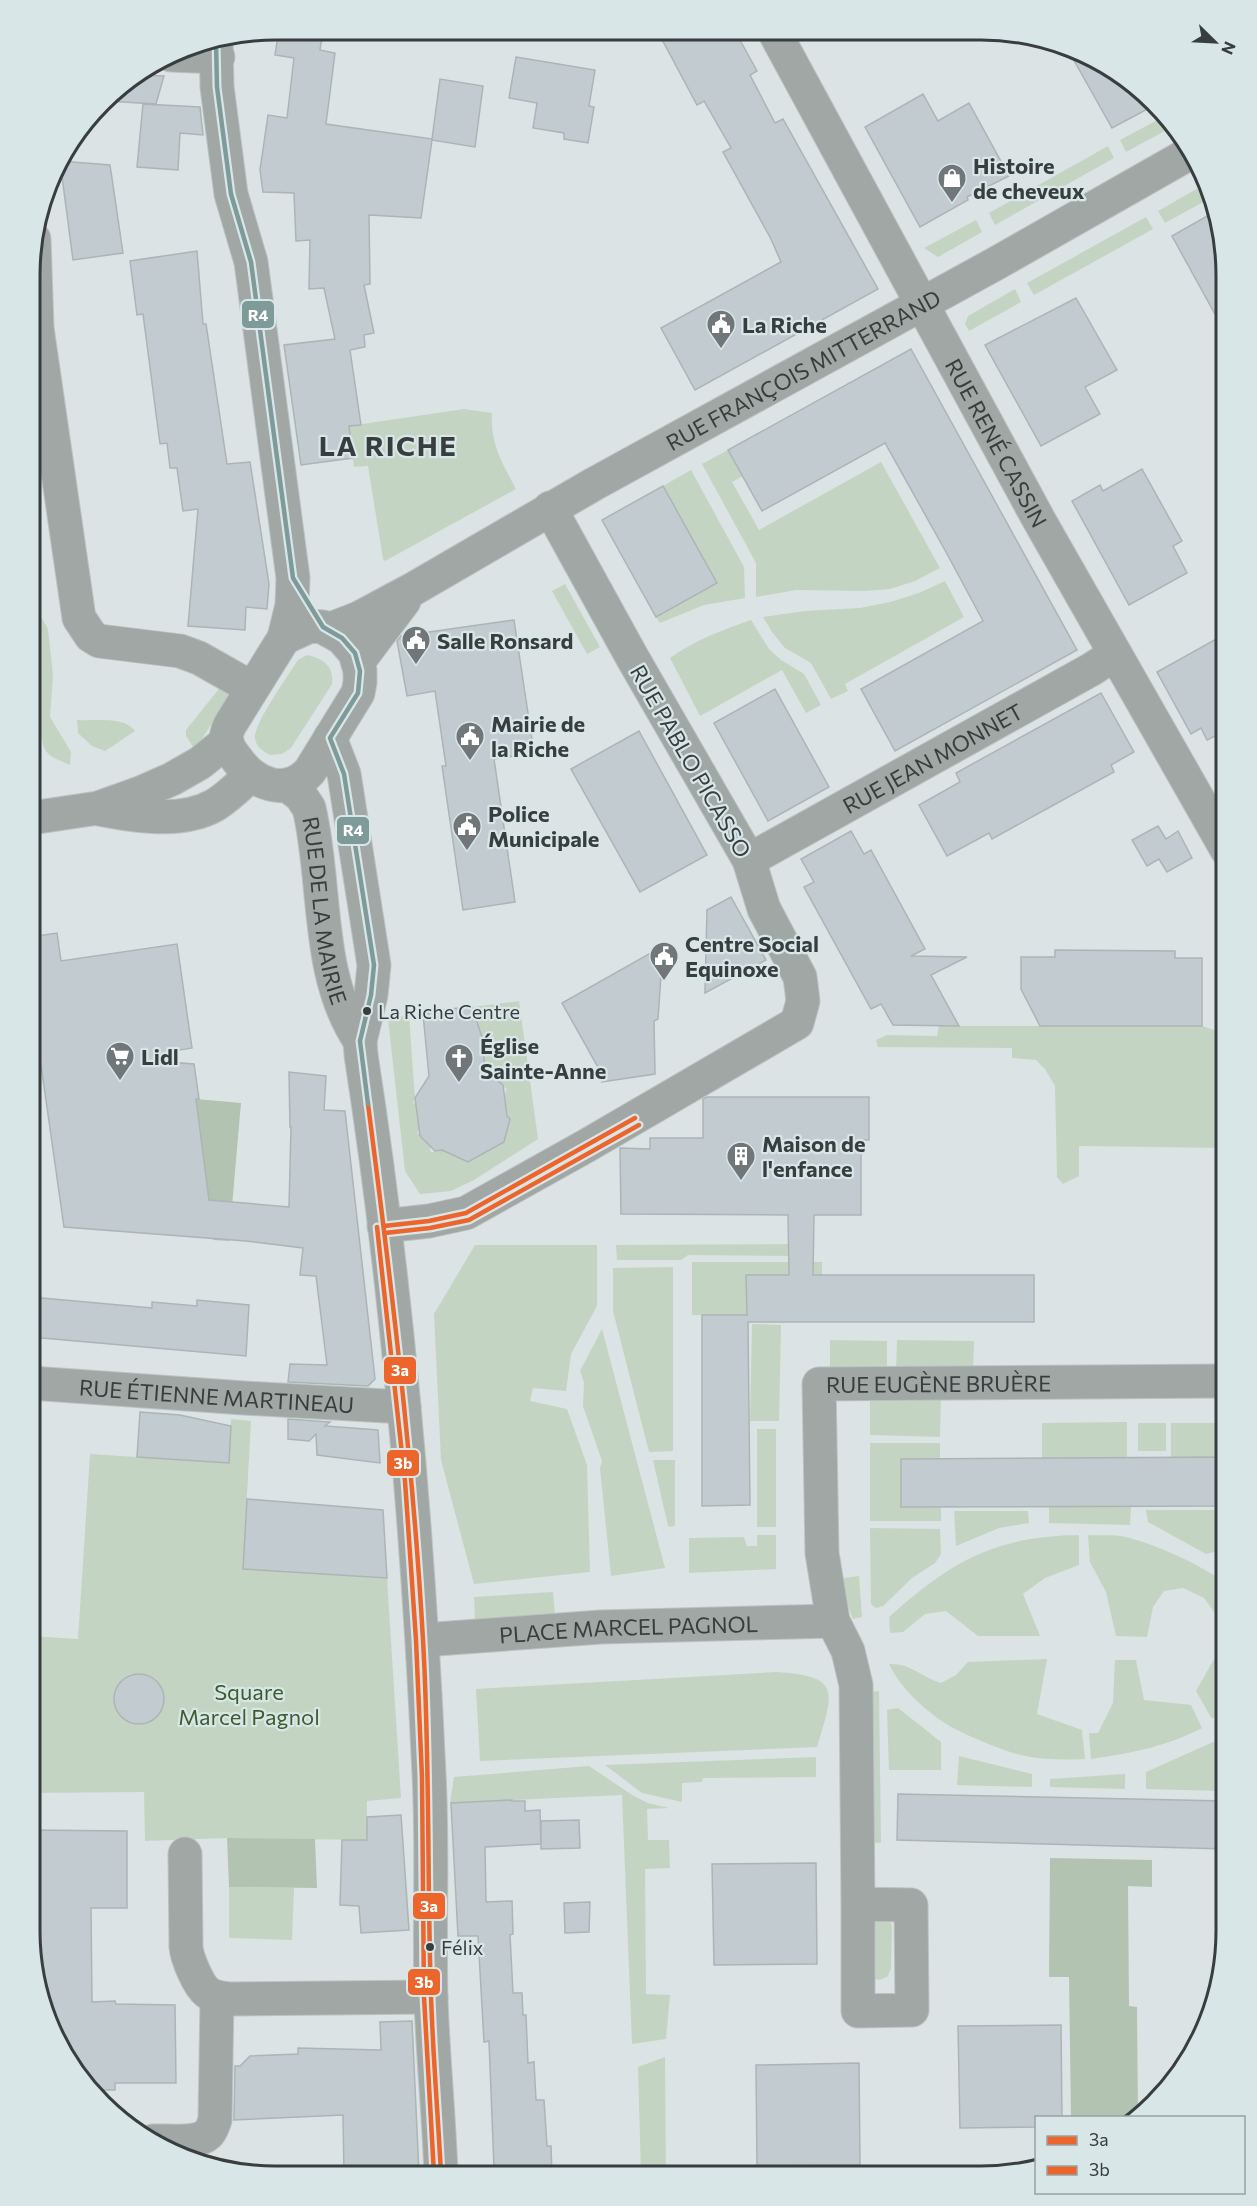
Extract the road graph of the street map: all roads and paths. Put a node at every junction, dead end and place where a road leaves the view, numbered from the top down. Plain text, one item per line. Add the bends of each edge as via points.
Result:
1 (779, 40) edge
2 (217, 50) edge
3 (1184, 156) edge
4 (921, 304) junction
5 (40, 348) edge
6 (550, 508) junction
7 (293, 578) junction
8 (414, 588) junction
9 (325, 629) junction
10 (284, 638) junction
11 (1115, 654) junction
12 (358, 662) junction
13 (252, 688) junction
14 (330, 738) junction
15 (227, 741) junction
16 (251, 775) junction
17 (287, 785) junction
18 (98, 808) junction
19 (40, 817) edge
20 (1216, 831) edge
21 (749, 860) junction
22 (360, 1041) junction
23 (384, 1226) junction
24 (1216, 1381) edge
25 (40, 1384) edge
26 (404, 1407) junction
27 (833, 1621) junction
28 (423, 1640) junction
29 (185, 1854) dead end
30 (858, 1904) dead end
31 (431, 1997) junction
32 (217, 1998) junction
33 (171, 2141) edge
34 (441, 2166) edge

1 - 4 street, RUE RENÉ CASSIN
2 - 7 street via 217,87 231,194 251,262
3 - 4 street, RUE FRANÇOIS MITTERRAND
4 - 6 street, RUE FRANÇOIS MITTERRAND
4 - 11 street, RUE RENÉ CASSIN
5 - 13 street via 80,618 91,636 180,651
6 - 8 street, RUE FRANÇOIS MITTERRAND
6 - 21 street, RUE PABLO PICASSO
7 - 9 street
7 - 10 street via 292,605
8 - 9 street, RUE FRANÇOIS MITTERRAND via 359,618
8 - 12 street, RUE FRANÇOIS MITTERRAND
9 - 10 street via 309,626
9 - 12 street via 342,638 355,652
10 - 13 street
11 - 20 street, RUE RENÉ CASSIN
11 - 21 street, RUE JEAN MONNET
12 - 14 street via 358,693
13 - 15 street via 229,726
14 - 17 street via 303,779
14 - 22 street, RUE DE LA MAIRIE via 344,774 374,965
15 - 16 street
15 - 18 street via 172,779
16 - 17 street via 268,784
16 - 18 street via 227,797 199,812 152,816
17 - 22 street, RUE DE LA MAIRIE via 309,808 330,961 348,1023
18 - 19 street
21 - 23 street, RUE PABLO PICASSO via 764,909 800,977 803,1001 796,1023 466,1213
22 - 23 street, RUE DE LA MAIRIE
23 - 26 street, RUE DE LA MAIRIE
24 - 27 street, RUE EUGÈNE BRUÈRE via 819,1384 822,1553
25 - 26 street, RUE ÉTIENNE MARTINEAU
26 - 28 street, RUE DE LA MAIRIE
27 - 28 street, PLACE MARCEL PAGNOL via 601,1627
27 - 30 street via 848,1651 856,1685
28 - 31 street, RUE DE LA MAIRIE
29 - 32 street via 187,1957 205,1991
31 - 32 street
31 - 34 street, RUE DE LA MAIRIE
32 - 33 street via 215,2120 207,2135

